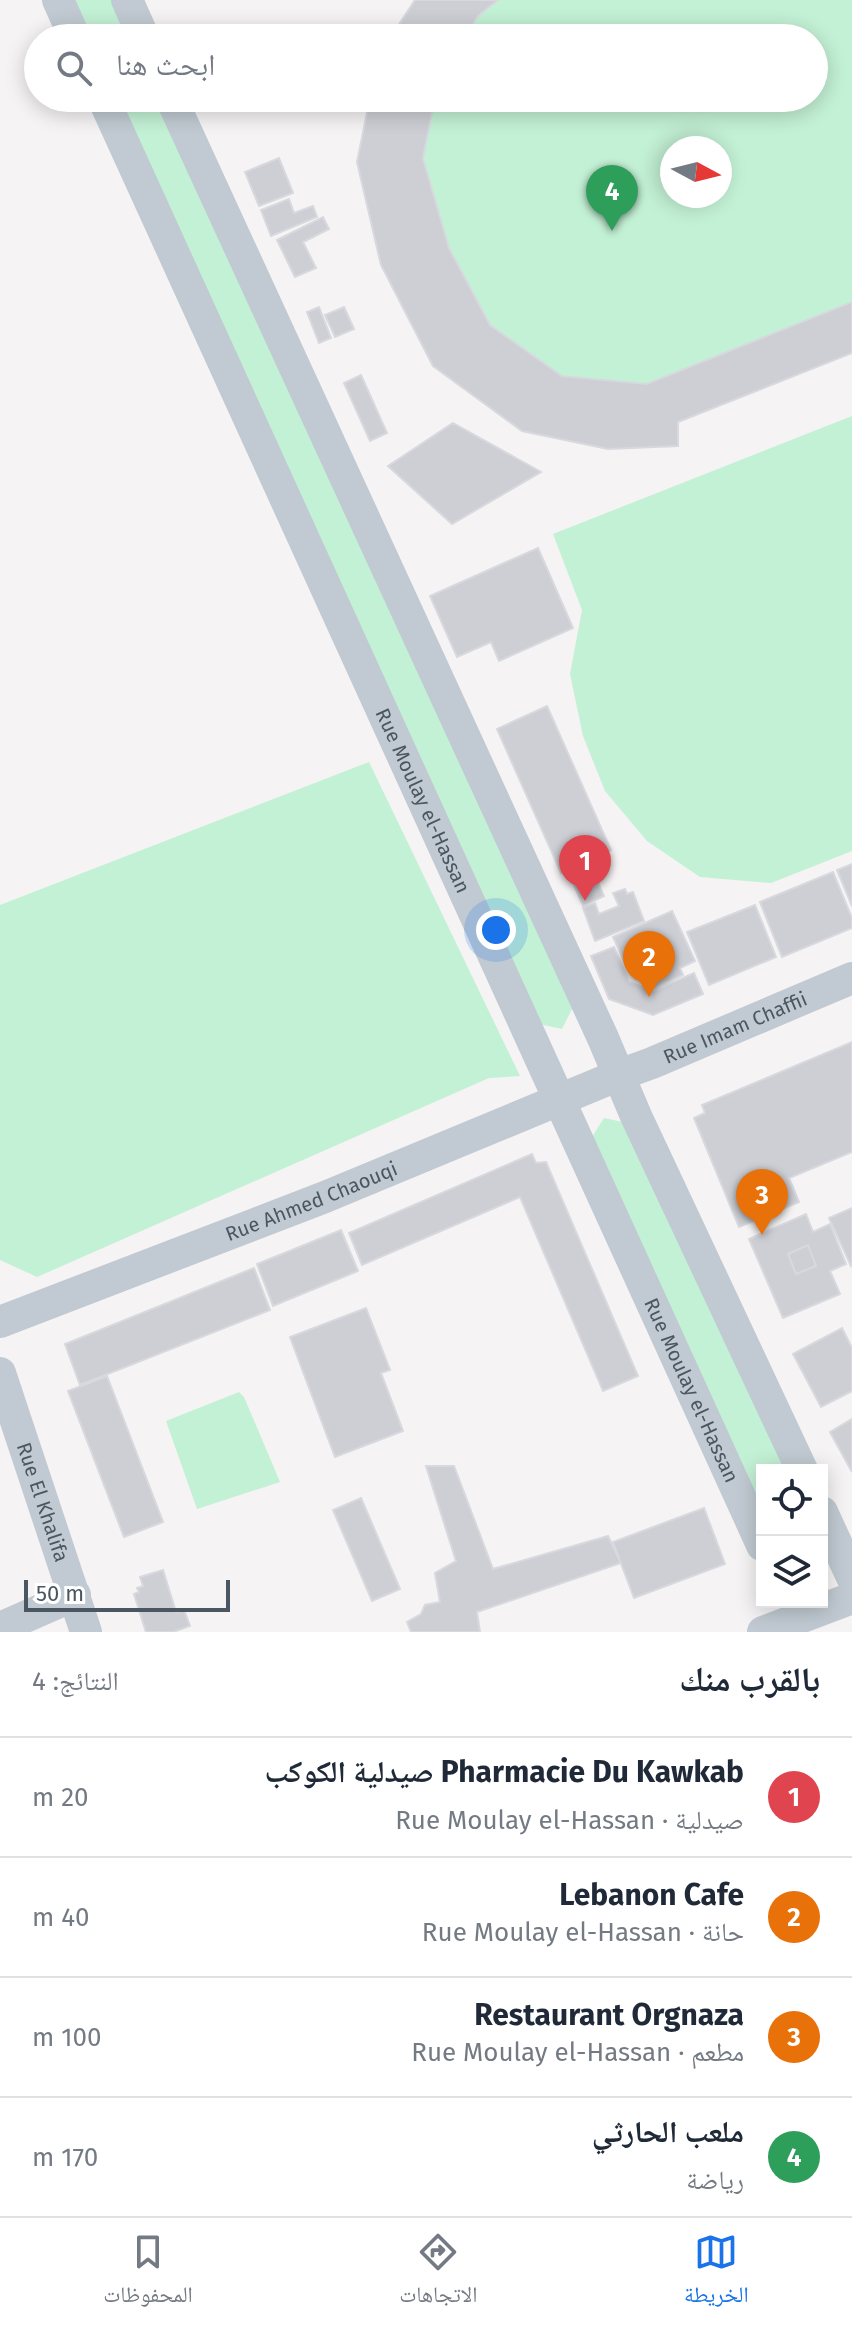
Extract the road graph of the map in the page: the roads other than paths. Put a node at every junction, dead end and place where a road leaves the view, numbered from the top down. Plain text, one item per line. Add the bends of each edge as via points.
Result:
1 (58, 0) edge
2 (127, 0) edge
3 (69, 24) edge
4 (138, 24) edge
5 (109, 112) edge
6 (177, 112) edge
7 (852, 978) edge
8 (619, 1075) junction
9 (559, 1100) junction
10 (0, 1322) edge
11 (0, 1373) edge
12 (799, 1464) edge
13 (828, 1525) edge
14 (758, 1536) edge
15 (852, 1577) edge
16 (75, 1595) junction
17 (852, 1598) edge
18 (793, 1618) edge
19 (0, 1628) edge
20 (86, 1632) edge
21 (763, 1632) edge

1 - 3 street
2 - 4 street
5 - 9 street, Rue Moulay el-Hassan
6 - 8 street
7 - 8 street, Rue Imam Chaffii
8 - 9 street, Rue Ahmed Chaouqi
8 - 12 street
9 - 10 street, Rue Ahmed Chaouqi
9 - 14 street, Rue Moulay el-Hassan
11 - 16 street, Rue El Khalifa
13 - 15 street
16 - 19 street
16 - 20 street, Rue El Khalifa
17 - 18 street
18 - 21 street

